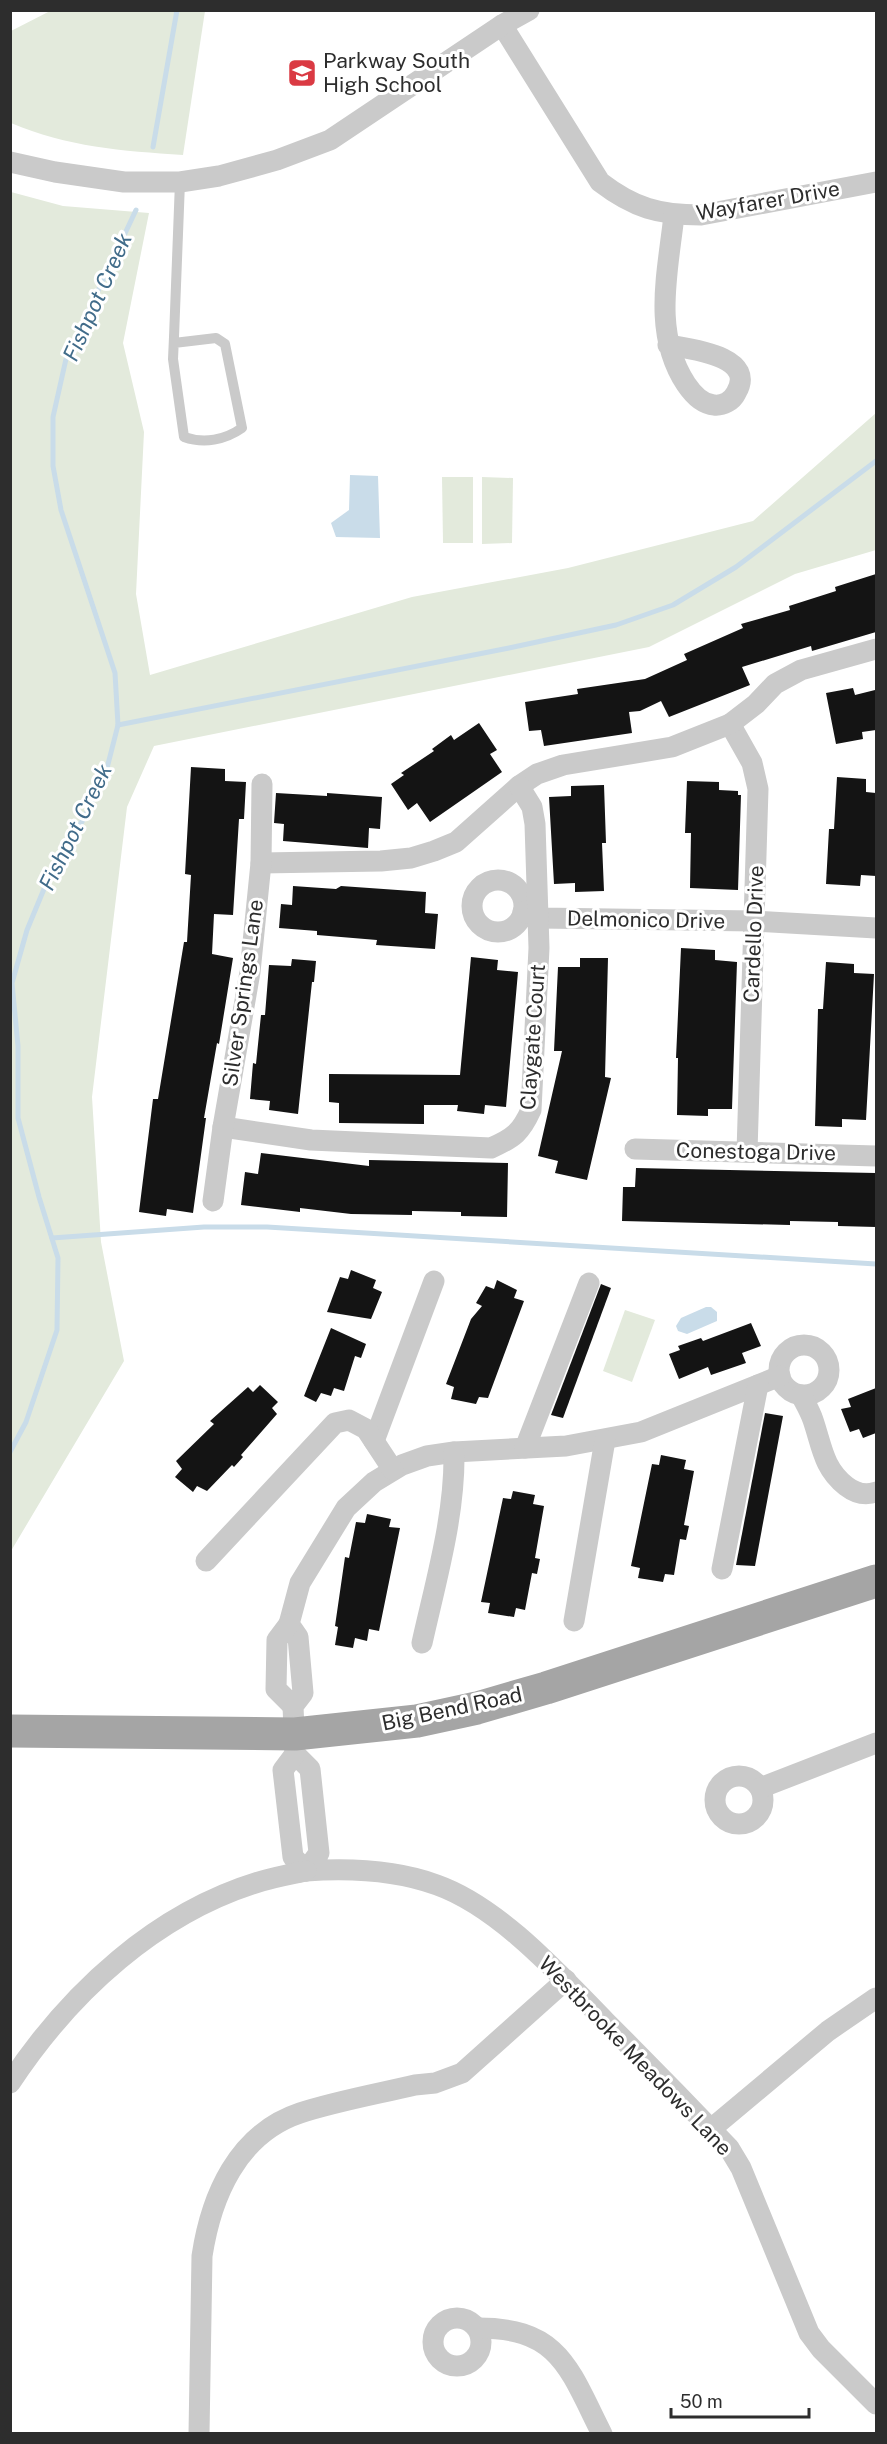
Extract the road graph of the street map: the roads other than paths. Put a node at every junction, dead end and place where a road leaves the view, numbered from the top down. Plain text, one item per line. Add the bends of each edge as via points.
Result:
1 (529, 10) edge
2 (502, 26) junction
3 (10, 162) edge
4 (180, 182) junction
5 (876, 182) edge
6 (674, 215) junction
7 (174, 343) junction
8 (668, 345) dead end
9 (876, 649) edge
10 (730, 724) junction
11 (262, 784) dead end
12 (519, 786) junction
13 (261, 863) junction
14 (531, 915) junction
15 (754, 921) junction
16 (876, 928) edge
17 (222, 1127) junction
18 (635, 1149) dead end
19 (747, 1152) junction
20 (876, 1156) edge
21 (213, 1201) dead end
22 (434, 1281) dead end
23 (589, 1283) dead end
24 (780, 1376) junction
25 (758, 1385) junction
26 (801, 1395) junction
27 (605, 1440) junction
28 (374, 1441) junction
29 (525, 1448) junction
30 (454, 1452) junction
31 (393, 1470) junction
32 (876, 1492) edge
33 (206, 1561) dead end
34 (722, 1569) dead end
35 (876, 1581) edge
36 (574, 1621) dead end
37 (422, 1643) dead end
38 (10, 1731) edge
39 (295, 1731) junction
40 (876, 1743) edge
41 (760, 1788) dead end
42 (306, 1871) junction
43 (566, 1980) junction
44 (876, 1998) edge
45 (10, 2082) edge
46 (711, 2129) junction
47 (478, 2328) dead end
48 (876, 2404) edge
49 (199, 2433) edge
50 (602, 2433) edge

1 - 2 street
2 - 4 street via 330,140 277,160
2 - 6 street, Wayfarer Drive via 600,182 646,210
3 - 4 street via 124,182
4 - 7 lane
5 - 6 street, Wayfarer Drive via 701,215
6 - 8 street via 663,311
7 - 7 lane via 184,437 198,442 230,436 242,428 225,344 216,338
9 - 10 street via 801,670 775,684
10 - 12 street via 672,747 563,765 537,774
10 - 15 street, Cardello Drive via 752,763 758,789
11 - 13 street, Silver Springs Lane
12 - 13 street via 456,842 411,858
12 - 14 street, Claygate Court via 532,807 535,824
13 - 17 street, Silver Springs Lane via 250,972
14 - 15 street, Delmonico Drive
14 - 17 street, Claygate Court via 531,1110 523,1128 509,1140 491,1148 323,1141
15 - 16 street, Delmonico Drive
15 - 19 street, Cardello Drive
17 - 21 street, Silver Springs Lane
18 - 19 street, Conestoga Drive
19 - 20 street, Conestoga Drive
22 - 28 street
23 - 29 street
24 - 25 street
24 - 26 street via 789,1390
24 - 26 street via 781,1359 793,1348 808,1345 822,1352 829,1366 826,1382 814,1393
25 - 27 street via 641,1432
25 - 34 street
26 - 32 street via 834,1477 854,1492
27 - 29 street
27 - 36 street
28 - 31 street
28 - 33 street via 366,1429 349,1420 335,1423
29 - 30 street
30 - 31 street via 427,1456
30 - 37 street via 451,1509
31 - 39 street via 346,1508 300,1583 289,1624 298,1637 303,1693
35 - 39 main road, Big Bend Road via 477,1708 417,1720
38 - 39 main road, Big Bend Road
39 - 42 street via 310,1769 319,1853
40 - 41 street
42 - 43 street, Westbrooke Meadows Lane via 375,1872 437,1885 501,1922
42 - 45 street, Westbrooke Meadows Lane via 227,1894 153,1934 120,1958 66,2009
43 - 46 street, Westbrooke Meadows Lane
43 - 49 street via 462,2073 435,2083 298,2114 273,2127 242,2155 214,2202 206,2229 202,2256
44 - 46 street via 828,2031
46 - 48 street, Westbrooke Meadows Lane via 741,2168 809,2333
47 - 50 street via 526,2333 543,2343 560,2358

